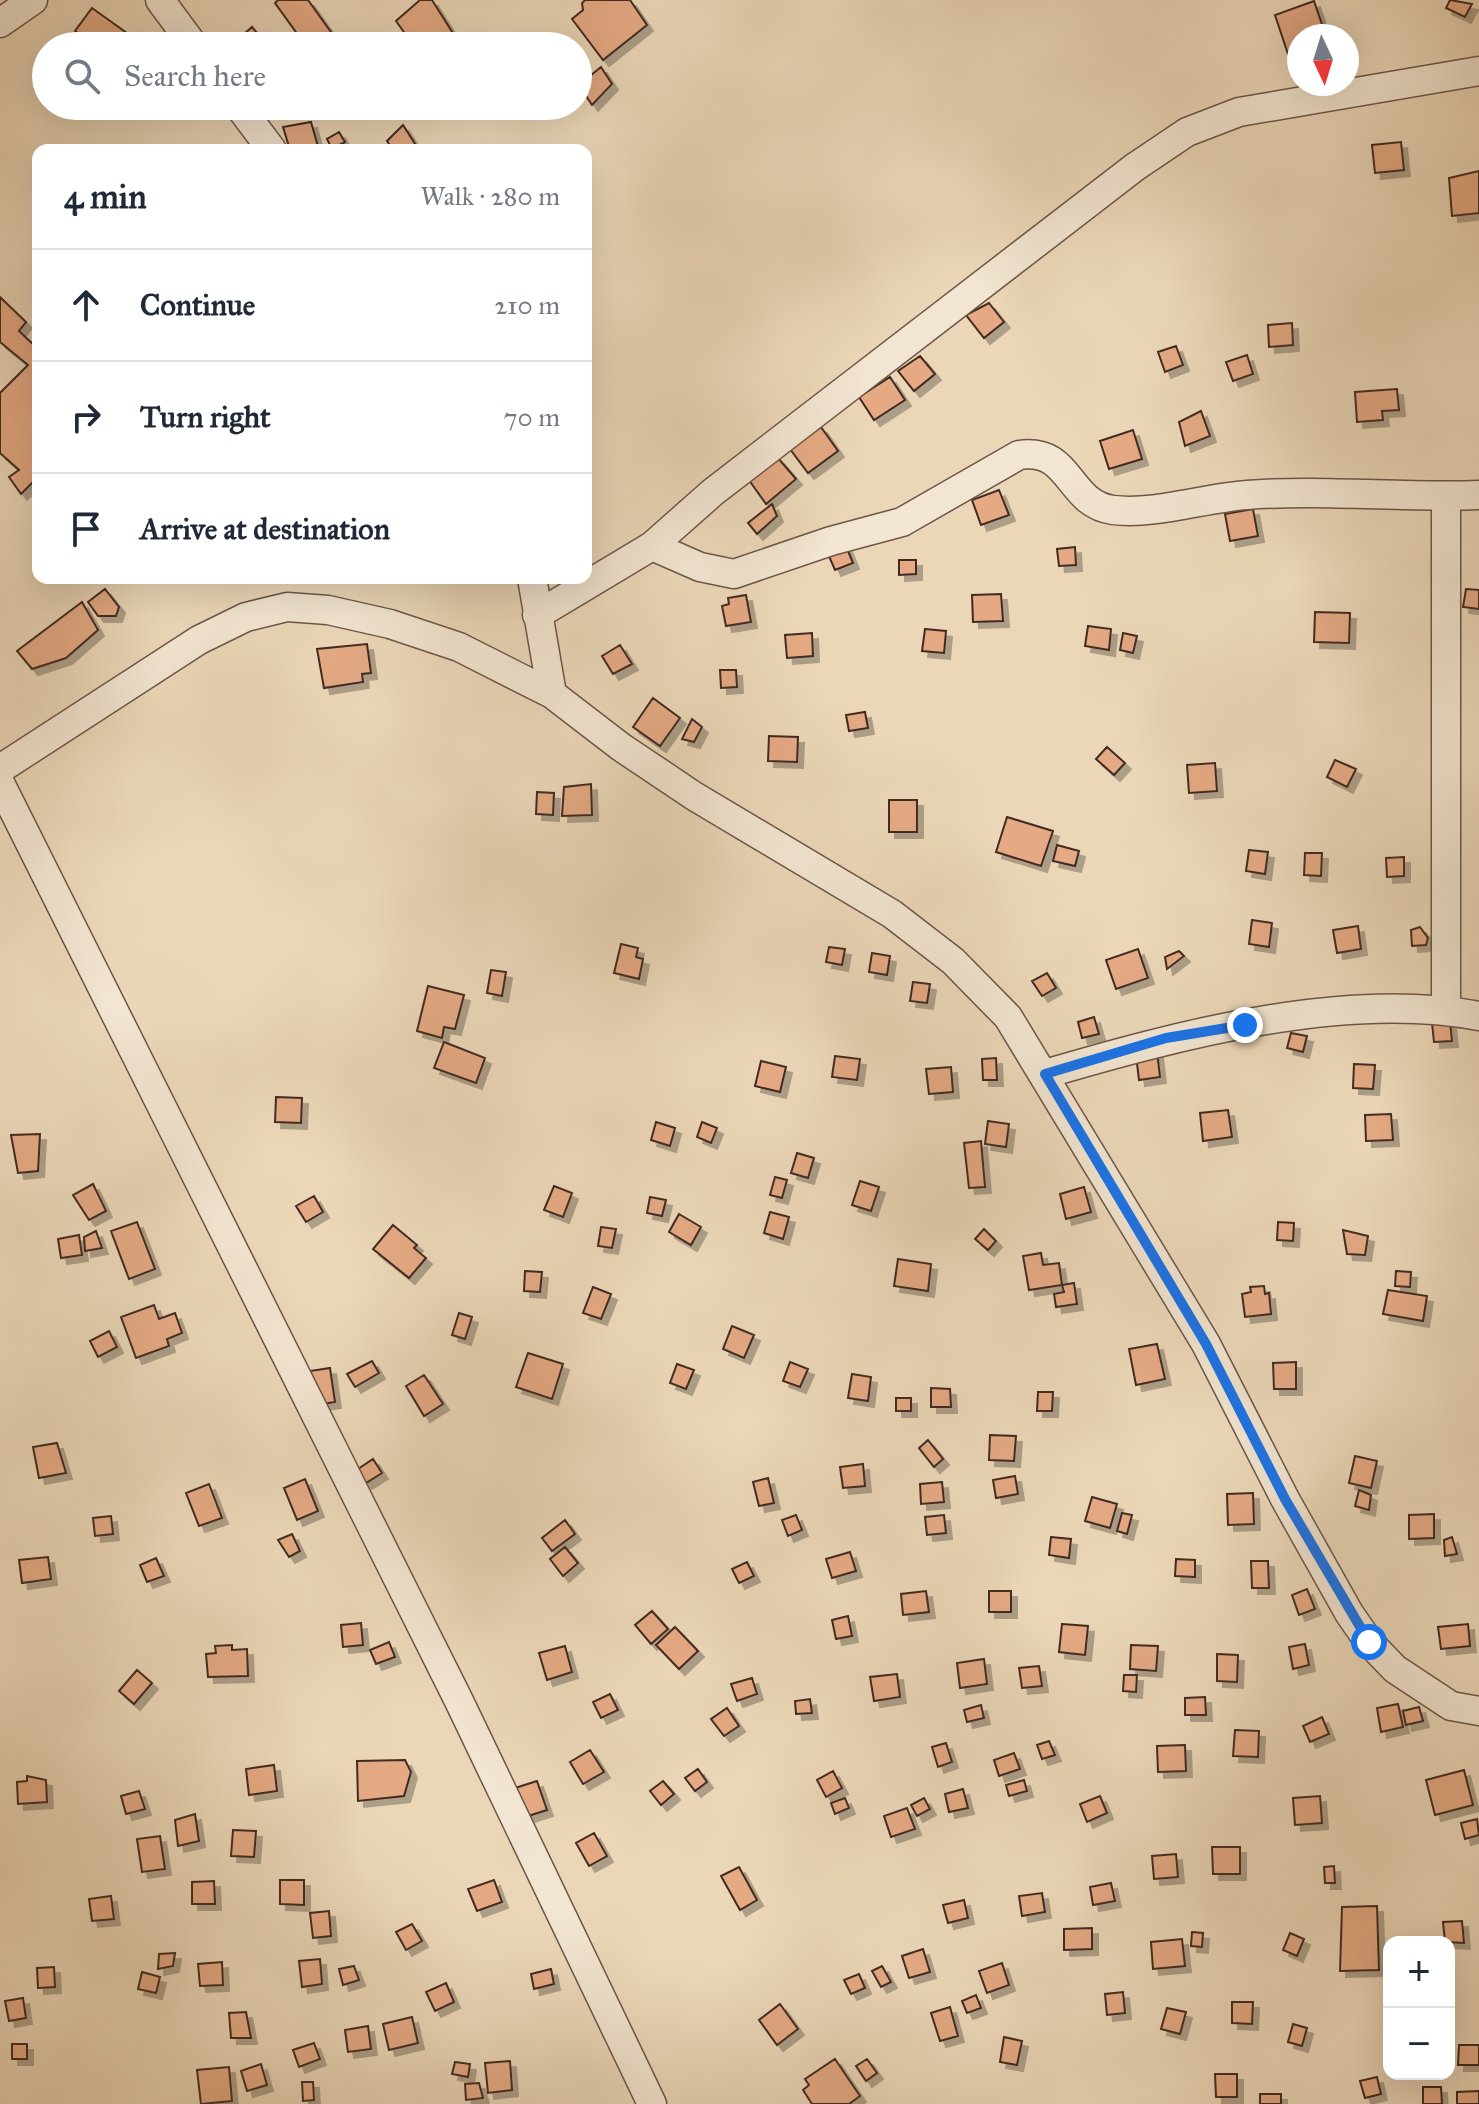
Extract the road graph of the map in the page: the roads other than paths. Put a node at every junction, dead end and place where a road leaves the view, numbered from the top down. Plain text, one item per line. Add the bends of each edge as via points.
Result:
1 (33, 0) edge
2 (160, 0) edge
3 (0, 23) edge
4 (184, 32) edge
5 (1479, 71) edge
6 (250, 120) edge
7 (268, 144) edge
8 (1479, 495) edge
9 (1446, 497) junction
10 (652, 546) junction
11 (592, 582) edge
12 (533, 584) edge
13 (589, 584) edge
14 (537, 615) junction
15 (552, 694) junction
16 (0, 769) edge
17 (0, 783) edge
18 (1446, 1010) junction
19 (1479, 1016) edge
20 (1045, 1074) junction
21 (1479, 1711) edge
22 (652, 2104) edge

1 - 3 street
2 - 4 street
5 - 10 street via 1268,106 1213,119 1187,132 713,492
6 - 7 street
8 - 9 street
9 - 10 street via 1248,495 1113,510 1088,502 1057,463 1032,453 1019,455 902,522 734,574 700,567
9 - 18 street
10 - 11 street
12 - 14 street
13 - 14 street
14 - 15 street
15 - 16 street via 459,647 328,610 287,607 246,617 199,640
15 - 20 street via 694,796 892,914 953,961 1008,1017
17 - 22 street via 459,1701
18 - 19 street
18 - 20 street via 1395,1008 1245,1025 1166,1038
20 - 21 street via 1206,1344 1285,1499 1362,1633 1395,1669 1426,1692 1451,1706

